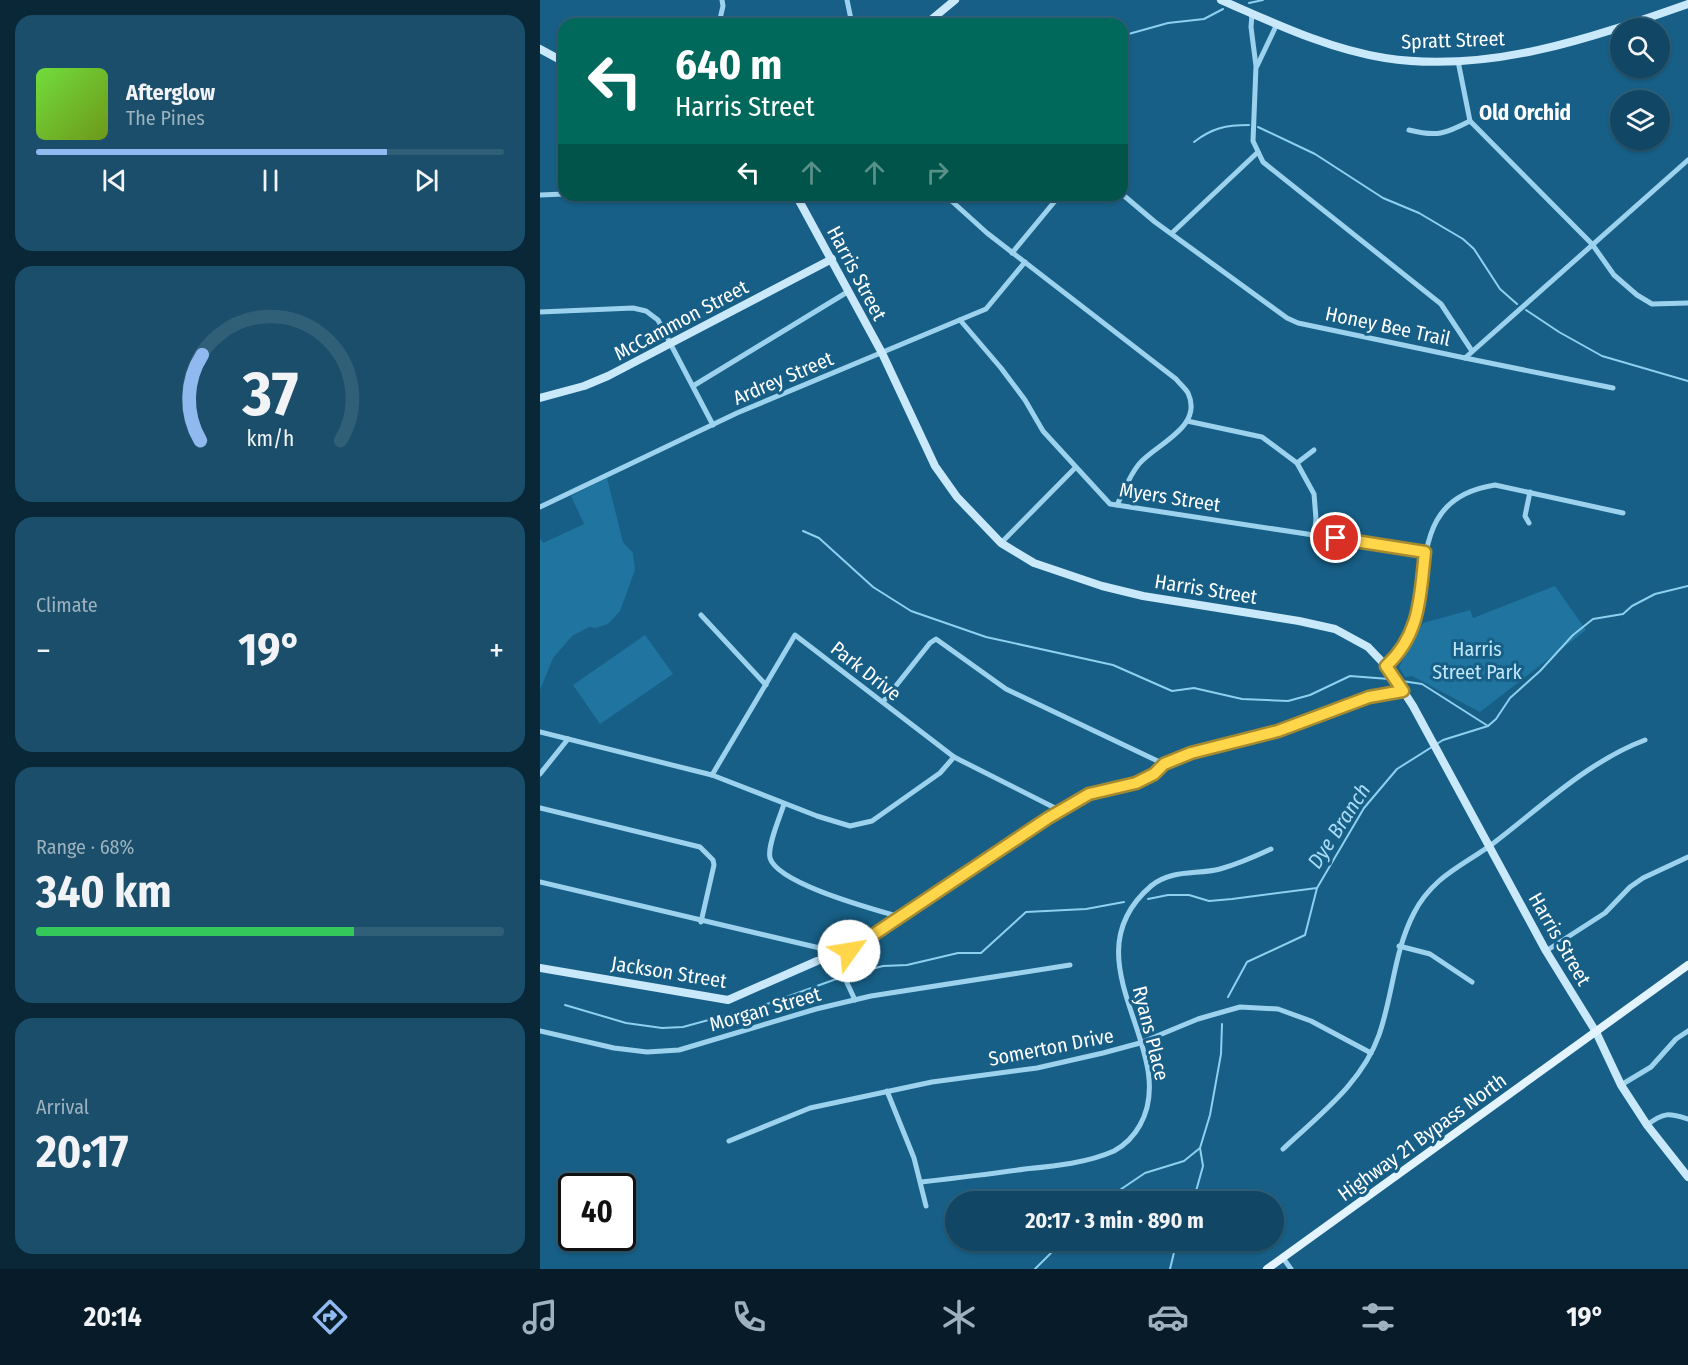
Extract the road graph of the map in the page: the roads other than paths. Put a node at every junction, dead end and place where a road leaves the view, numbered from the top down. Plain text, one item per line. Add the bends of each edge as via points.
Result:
1 (722, 0) edge
2 (847, 0) edge
3 (955, 0) edge
4 (1221, 0) edge
5 (1688, 4) edge
6 (1252, 14) junction
7 (720, 18) edge
8 (851, 18) edge
9 (933, 18) edge
10 (1277, 24) junction
11 (540, 49) edge
12 (558, 59) edge
13 (1458, 61) junction
14 (1257, 66) junction
15 (1470, 122) junction
16 (1409, 130) dead end
17 (1258, 152) junction
18 (1688, 160) edge
19 (558, 194) edge
20 (540, 195) edge
21 (1128, 199) edge
22 (799, 201) edge
23 (952, 201) edge
24 (1055, 201) edge
25 (1172, 233) junction
26 (1592, 244) junction
27 (1012, 253) junction
28 (832, 259) junction
29 (1025, 262) junction
30 (849, 291) junction
31 (1688, 303) edge
32 (540, 312) edge
33 (960, 320) junction
34 (672, 344) junction
35 (1472, 351) junction
36 (882, 354) junction
37 (1465, 358) junction
38 (693, 386) junction
39 (1613, 388) dead end
40 (540, 398) edge
41 (1187, 421) junction
42 (712, 424) junction
43 (1314, 450) dead end
44 (1297, 463) junction
45 (1075, 468) junction
46 (1530, 492) junction
47 (1117, 505) junction
48 (540, 507) edge
49 (1623, 513) dead end
50 (1529, 524) dead end
51 (1314, 535) junction
52 (1001, 543) junction
53 (1425, 552) junction
54 (701, 615) dead end
55 (1386, 666) junction
56 (766, 685) junction
57 (1403, 691) junction
58 (883, 702) junction
59 (540, 732) edge
60 (568, 739) junction
61 (1645, 740) dead end
62 (954, 757) junction
63 (1164, 764) junction
64 (540, 774) edge
65 (712, 775) junction
66 (784, 804) junction
67 (540, 808) edge
68 (1061, 811) junction
69 (1490, 846) junction
70 (1271, 849) dead end
71 (1688, 857) edge
72 (540, 882) edge
73 (901, 918) junction
74 (701, 922) junction
75 (1399, 946) junction
76 (1546, 951) junction
77 (835, 956) junction
78 (1688, 965) edge
79 (1070, 966) dead end
80 (540, 968) edge
81 (1472, 982) dead end
82 (855, 1000) junction
83 (540, 1030) edge
84 (1688, 1031) edge
85 (1596, 1032) junction
86 (1140, 1043) junction
87 (1371, 1053) junction
88 (1621, 1085) junction
89 (887, 1091) junction
90 (1688, 1119) edge
91 (1647, 1125) junction
92 (729, 1141) dead end
93 (1283, 1149) dead end
94 (1688, 1178) edge
95 (921, 1182) junction
96 (926, 1206) dead end
97 (1283, 1258) junction
98 (1267, 1269) edge
99 (1291, 1269) edge

1 - 7 street
2 - 8 street
3 - 9 street
4 - 6 street, Spratt Street
5 - 13 street, Spratt Street via 1552,48
6 - 10 street, Spratt Street
6 - 14 street
10 - 13 street, Spratt Street via 1323,42 1385,58
10 - 14 street
11 - 12 street
13 - 15 street
14 - 17 street via 1253,141
15 - 16 street via 1440,135
15 - 26 street
17 - 25 street
17 - 35 street via 1270,168 1441,304
18 - 26 street, Honey Bee Trail
19 - 20 street
21 - 25 street, Honey Bee Trail
22 - 28 street, Harris Street
23 - 27 street
24 - 27 street
25 - 37 street, Honey Bee Trail via 1273,309 1298,323
26 - 31 street via 1614,275 1645,300 1652,304
26 - 35 street, Honey Bee Trail
27 - 29 street
28 - 30 street, Harris Street
28 - 34 street, McCammon Street
29 - 33 street, Ardrey Street via 986,309
29 - 41 street via 1176,379 1188,393
30 - 36 street, Harris Street
30 - 38 street
32 - 34 street via 639,310 658,320
33 - 36 street, Ardrey Street
33 - 45 street, Myers Street
34 - 38 street
34 - 40 street, McCammon Street via 584,387
35 - 37 street, Honey Bee Trail
36 - 42 street, Ardrey Street
36 - 52 street, Harris Street via 935,466 957,497
37 - 39 street
38 - 42 street
41 - 44 street via 1262,437
41 - 47 street via 1139,464
42 - 48 street, Ardrey Street
43 - 44 street
44 - 51 street via 1314,494
45 - 47 street, Myers Street via 1110,504
45 - 52 street
46 - 49 street
46 - 50 street via 1526,516
46 - 53 street via 1495,485 1457,498 1436,520
47 - 51 street, Myers Street
51 - 53 street, Myers Street
52 - 55 street, Harris Street via 1034,563 1102,586 1335,629 1368,647
53 - 55 street via 1413,629
54 - 56 street
55 - 57 street, Harris Street
56 - 58 street, Park Drive via 795,635
56 - 65 street, Park Drive
57 - 63 street, Jackson Street via 1369,697 1299,724
57 - 69 street, Harris Street
58 - 62 street, Park Drive
58 - 63 street via 936,639 1006,689
59 - 60 street
60 - 64 street
60 - 65 street
61 - 69 street via 1607,757
62 - 66 street via 940,773 861,825 837,823
62 - 68 street, Park Drive
63 - 68 street, Jackson Street via 1136,783 1089,794
65 - 66 street
66 - 73 street via 772,838 770,856 776,869 792,880
67 - 74 street via 700,847 714,865
68 - 73 street, Jackson Street
69 - 75 street via 1426,894
69 - 76 street, Harris Street
70 - 86 street, Ryans Place via 1218,869 1176,873 1152,885 1130,910 1119,933 1119,966
71 - 76 street via 1643,878 1605,914
72 - 74 street
73 - 77 street, Jackson Street
74 - 77 street via 824,949
75 - 81 street via 1430,954
75 - 87 street via 1391,992
76 - 85 street, Harris Street
77 - 80 street, Jackson Street via 728,1000
77 - 82 street
78 - 85 main road, Highway 21 Bypass North
79 - 82 street, Morgan Street
82 - 83 street, Morgan Street via 679,1050 647,1052
84 - 88 street via 1651,1067
85 - 88 street, Harris Street
85 - 97 main road, Highway 21 Bypass North
86 - 87 street, Somerton Drive via 1240,1007 1278,1009
86 - 89 street, Somerton Drive via 1037,1068
86 - 95 street, Ryans Place via 1149,1073 1150,1100 1145,1116 1127,1142 1072,1164
87 - 93 street via 1349,1087
88 - 91 street, Harris Street
89 - 92 street, Somerton Drive via 810,1108
89 - 95 street
90 - 91 street via 1669,1113
91 - 94 street, Harris Street
95 - 96 street
97 - 98 main road, Highway 21 Bypass North
97 - 99 street

